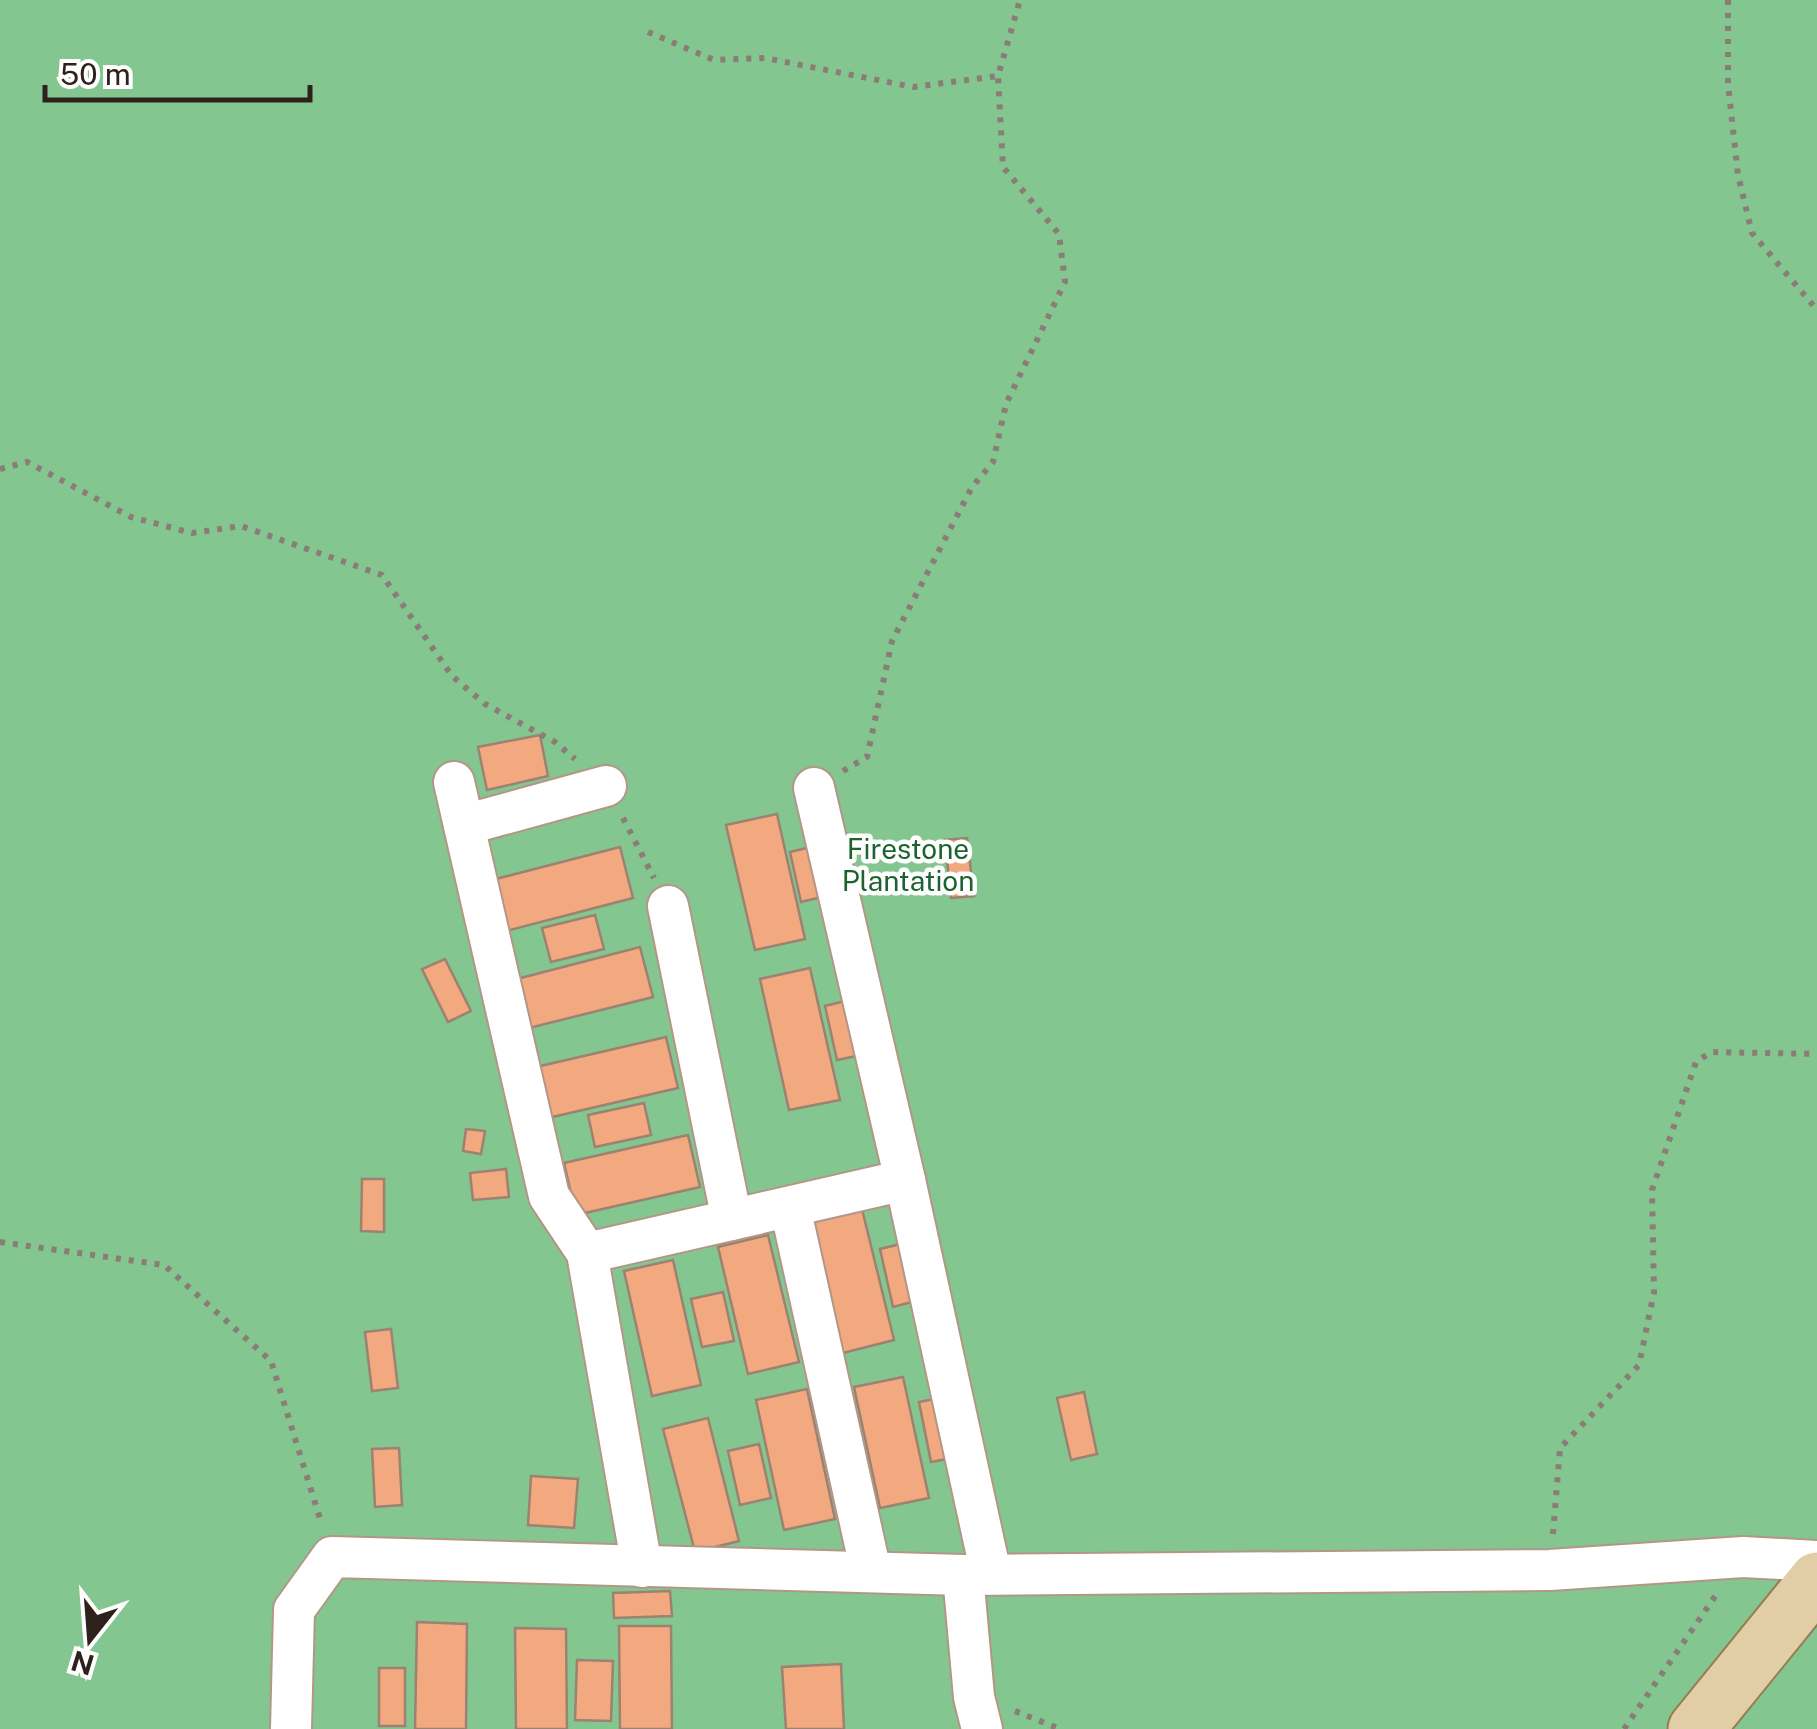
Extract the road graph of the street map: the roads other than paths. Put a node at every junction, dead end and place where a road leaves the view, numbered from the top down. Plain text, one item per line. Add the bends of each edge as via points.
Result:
1 (454, 782) dead end
2 (606, 786) road end
3 (814, 788) road end
4 (464, 826) junction
5 (668, 906) road end
6 (905, 1180) junction
7 (790, 1207) junction
8 (732, 1220) junction
9 (586, 1253) junction
10 (1817, 1560) edge
11 (642, 1567) junction
12 (871, 1572) junction
13 (977, 1574) junction
14 (1817, 1580) edge
15 (290, 1729) edge
16 (982, 1729) edge
17 (1696, 1729) edge

1 - 4 street
2 - 4 street
3 - 6 street
4 - 9 street via 549,1196
5 - 8 street
6 - 7 street
6 - 13 street
7 - 8 street
7 - 12 street
8 - 9 street
9 - 11 street
10 - 13 street via 1742,1557 1550,1570
11 - 12 street
11 - 15 street via 332,1557 294,1610
12 - 13 street
13 - 16 street via 974,1697
14 - 17 main road

